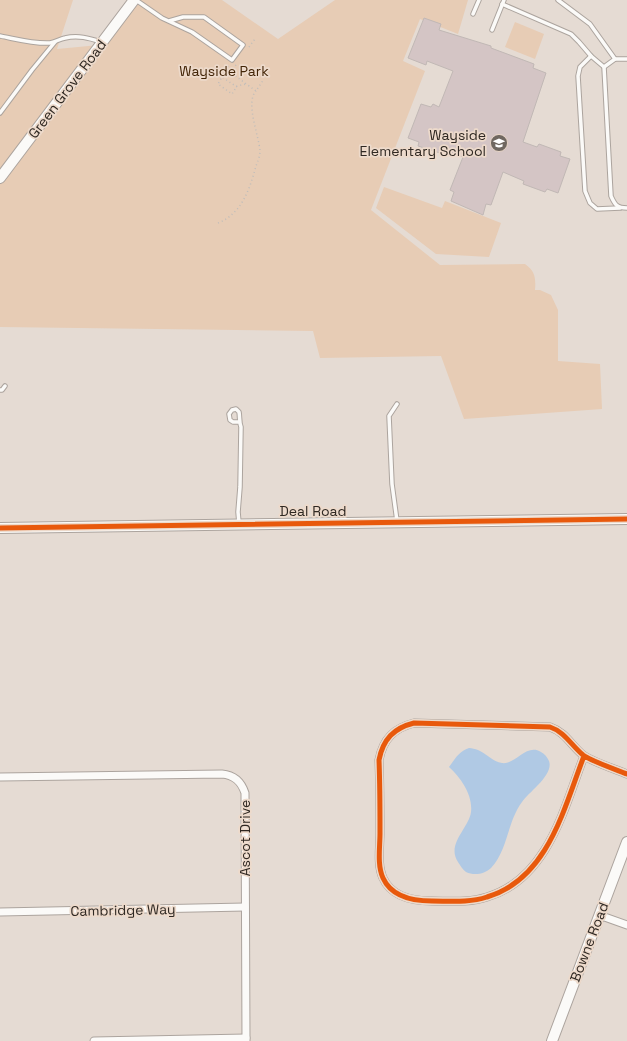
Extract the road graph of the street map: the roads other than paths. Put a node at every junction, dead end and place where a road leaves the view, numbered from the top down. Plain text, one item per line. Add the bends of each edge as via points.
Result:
1 (135, 0) edge
2 (479, 0) edge
3 (558, 0) edge
4 (503, 2) edge
5 (474, 14) dead end
6 (169, 21) junction
7 (492, 30) dead end
8 (0, 36) edge
9 (56, 41) junction
10 (102, 42) junction
11 (591, 56) junction
12 (627, 59) edge
13 (615, 60) junction
14 (604, 67) junction
15 (0, 113) edge
16 (0, 178) edge
17 (620, 208) junction
18 (627, 208) edge
19 (5, 386) dead end
20 (0, 390) edge
21 (397, 404) dead end
22 (239, 422) dead end
23 (627, 519) edge
24 (397, 522) junction
25 (239, 524) junction
26 (0, 528) edge
27 (584, 756) junction
28 (627, 774) edge
29 (0, 777) edge
30 (627, 842) edge
31 (245, 907) junction
32 (0, 912) edge
33 (599, 916) junction
34 (627, 925) edge
35 (246, 1039) edge
36 (94, 1041) edge
37 (552, 1041) edge

1 - 6 lane
1 - 10 street, Green Grove Road
2 - 5 lane
3 - 13 lane via 590,24
4 - 7 lane
4 - 11 lane via 571,34
6 - 6 lane via 192,32 232,60 243,45 204,17 183,17
8 - 9 lane via 50,43
9 - 10 lane via 78,36
9 - 15 lane
10 - 16 street, Green Grove Road
11 - 14 lane
11 - 17 lane via 580,67 578,76 585,191 590,203 597,209
12 - 13 lane
13 - 14 lane
14 - 17 lane via 611,196
17 - 18 lane
19 - 20 lane
21 - 24 lane via 389,416 392,484
22 - 25 lane
23 - 24 street, Deal Road
24 - 25 street, Deal Road
25 - 26 street, Deal Road
27 - 27 street via 565,735 550,727 414,723 401,727 384,744 380,760 380,860 383,879 400,896 417,901 468,901 504,890 532,869 548,846
27 - 28 street
29 - 31 street, Ascot Drive via 228,774 234,777 245,793
30 - 33 street, Bowne Road
31 - 32 street, Cambridge Way
31 - 35 street, Ascot Drive
33 - 34 street
33 - 37 street, Bowne Road
35 - 36 street

